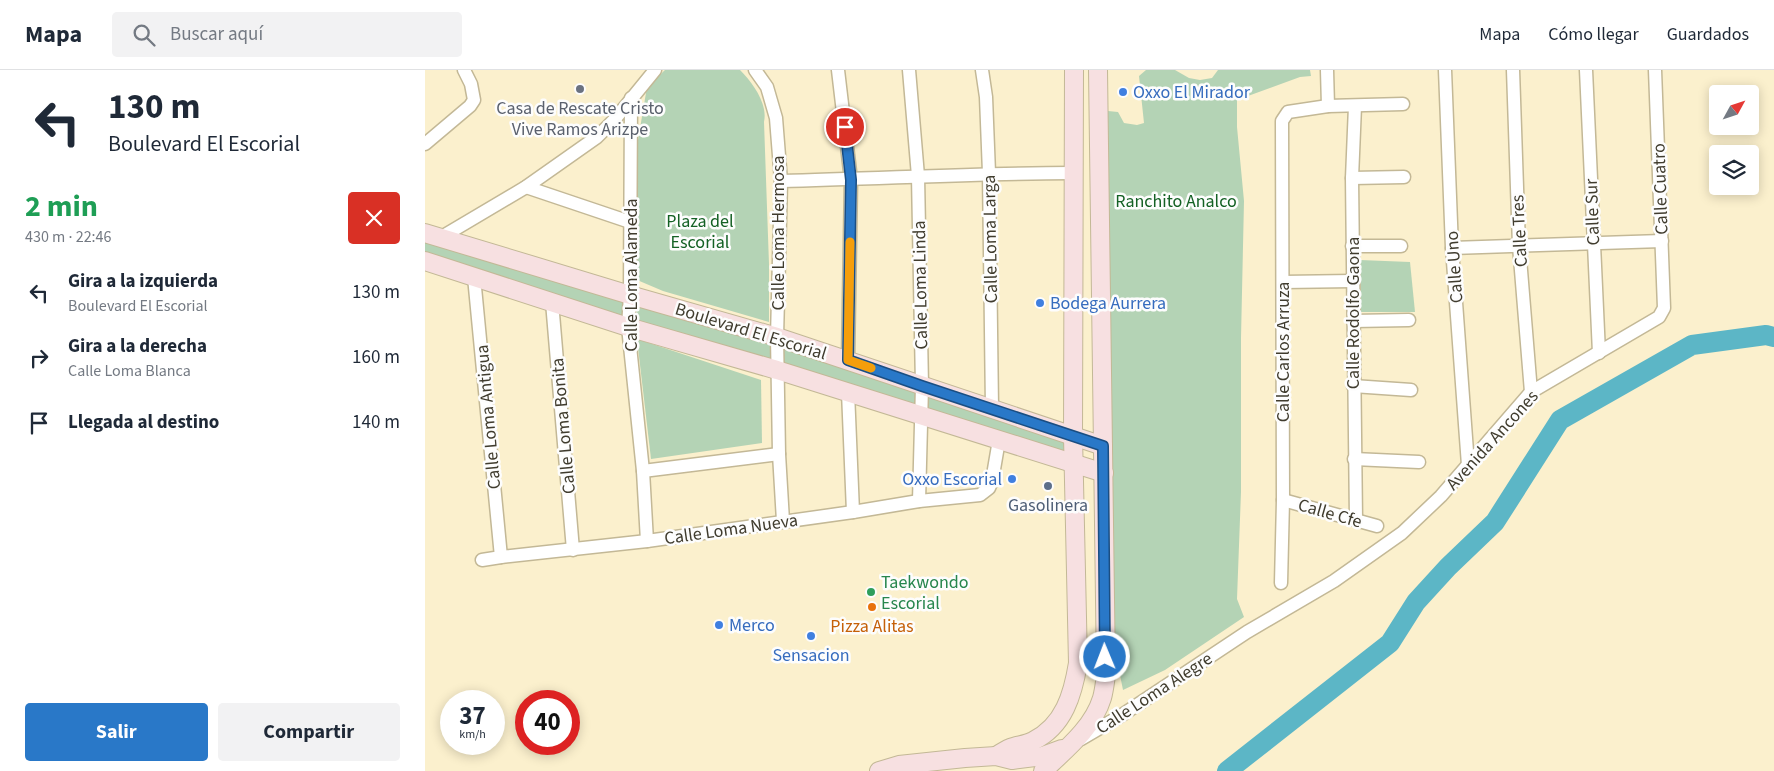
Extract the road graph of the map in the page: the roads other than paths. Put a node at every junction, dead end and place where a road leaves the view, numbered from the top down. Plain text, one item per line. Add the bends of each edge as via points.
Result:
1 (464, 70) edge
2 (655, 70) edge
3 (755, 70) edge
4 (837, 70) edge
5 (909, 70) edge
6 (981, 70) edge
7 (1327, 70) edge
8 (1445, 70) edge
9 (1513, 70) edge
10 (1587, 70) edge
11 (1655, 70) edge
12 (1102, 71) edge
13 (1074, 74) edge
14 (631, 98) junction
15 (1403, 104) dead end
16 (1328, 106) junction
17 (1355, 106) junction
18 (425, 144) edge
19 (1073, 172) junction
20 (989, 173) junction
21 (918, 176) junction
22 (1352, 178) junction
23 (1404, 178) dead end
24 (851, 180) junction
25 (781, 181) junction
26 (526, 187) junction
27 (630, 222) junction
28 (432, 235) edge
29 (1662, 241) junction
30 (1593, 242) junction
31 (1352, 246) junction
32 (1401, 246) dead end
33 (1519, 246) junction
34 (1453, 248) junction
35 (425, 262) edge
36 (474, 277) junction
37 (1353, 281) junction
38 (1283, 282) junction
39 (630, 295) junction
40 (552, 302) junction
41 (1664, 308) joint
42 (1409, 320) dead end
43 (1353, 321) junction
44 (628, 327) junction
45 (777, 337) junction
46 (1599, 353) junction
47 (848, 360) junction
48 (777, 370) junction
49 (922, 386) junction
50 (1353, 386) junction
51 (1411, 390) dead end
52 (848, 392) junction
53 (1531, 392) junction
54 (992, 409) junction
55 (921, 415) junction
56 (1073, 436) junction
57 (999, 440) junction
58 (1103, 446) junction
59 (779, 454) junction
60 (1354, 459) junction
61 (1419, 462) dead end
62 (1073, 464) junction
63 (1468, 465) junction
64 (643, 471) junction
65 (1104, 473) junction
66 (1283, 500) junction
67 (919, 501) junction
68 (853, 512) junction
69 (1355, 520) junction
70 (783, 521) junction
71 (1377, 526) dead end
72 (1402, 533) joint
73 (647, 541) junction
74 (573, 550) junction
75 (501, 557) junction
76 (482, 560) dead end
77 (1281, 583) dead end
78 (1071, 744) junction
79 (996, 756) junction
80 (879, 771) edge
81 (1043, 771) edge

1 - 18 street via 474,100
2 - 14 street
3 - 25 street, Calle Loma Hermosa via 767,86 776,118
4 - 24 street
5 - 21 street, Calle Loma Linda
6 - 20 street, Calle Loma Larga via 986,97
7 - 16 street
8 - 34 street, Calle Uno
9 - 33 street, Calle Tres
10 - 30 street, Calle Sur
11 - 29 street, Calle Cuatro
12 - 13 street
12 - 58 street
13 - 19 street
14 - 26 street via 597,137
14 - 27 street, Calle Loma Alameda
15 - 17 street
16 - 17 street
16 - 38 street, Calle Carlos Arruza via 1288,112 1282,120
17 - 22 street, Calle Rodolfo Gaona
19 - 20 street
19 - 56 street
20 - 21 street
20 - 54 street, Calle Loma Larga
21 - 24 street
21 - 49 street, Calle Loma Linda
22 - 23 street
22 - 31 street, Calle Rodolfo Gaona
24 - 25 street
24 - 47 street
25 - 45 street, Calle Loma Hermosa
26 - 27 street
26 - 28 street
27 - 39 street, Calle Loma Alameda
28 - 39 street, Boulevard El Escorial
29 - 30 street
29 - 41 street, Calle Cuatro
30 - 33 street
30 - 46 street, Calle Sur
31 - 32 street
31 - 37 street, Calle Rodolfo Gaona
33 - 34 street
33 - 53 street, Calle Tres
34 - 63 street, Calle Uno
35 - 36 street, Boulevard El Escorial
36 - 40 street, Boulevard El Escorial
36 - 75 street, Calle Loma Antigua
37 - 38 street
37 - 43 street, Calle Rodolfo Gaona
38 - 66 street, Calle Carlos Arruza
39 - 44 street, Calle Loma Alameda
39 - 45 street, Boulevard El Escorial
40 - 44 street, Boulevard El Escorial
40 - 74 street, Calle Loma Bonita
41 - 46 street, Avenida Ancones via 1659,318
42 - 43 street
43 - 50 street, Calle Rodolfo Gaona
44 - 48 street, Boulevard El Escorial
44 - 64 street, Calle Loma Alameda
45 - 47 street, Boulevard El Escorial
45 - 48 street, Calle Loma Hermosa
46 - 53 street, Avenida Ancones
47 - 49 street, Boulevard El Escorial
48 - 52 street, Boulevard El Escorial
48 - 59 street, Calle Loma Hermosa
49 - 54 street, Boulevard El Escorial
49 - 55 street, Calle Loma Linda
50 - 51 street
50 - 60 street, Calle Rodolfo Gaona
52 - 55 street, Boulevard El Escorial
52 - 68 street
53 - 63 street, Avenida Ancones
54 - 56 street, Boulevard El Escorial
55 - 57 street, Boulevard El Escorial
55 - 67 street, Calle Loma Linda
56 - 58 street, Boulevard El Escorial
56 - 62 street
57 - 62 street, Boulevard El Escorial
57 - 67 street, Calle Loma Nueva via 992,481 980,495
58 - 65 street
59 - 64 street
59 - 70 street, Calle Loma Hermosa
60 - 61 street
60 - 69 street, Calle Rodolfo Gaona
62 - 65 street, Boulevard El Escorial
62 - 79 street via 1078,662 1074,688 1066,709 1046,732
63 - 72 street, Avenida Ancones
64 - 73 street, Calle Loma Alameda
65 - 78 street via 1106,675 1102,698 1093,717
66 - 69 street, Calle Cfe
66 - 77 street, Calle Carlos Arruza
67 - 68 street, Calle Loma Nueva
68 - 70 street, Calle Loma Nueva
69 - 71 street, Calle Cfe
70 - 73 street, Calle Loma Nueva
72 - 78 street, Calle Loma Alegre via 1334,581
73 - 74 street, Calle Loma Nueva
74 - 75 street, Calle Loma Nueva
75 - 76 street, Calle Loma Nueva
78 - 79 street, Calle Loma Alegre via 1043,756 1012,760
78 - 81 street
79 - 80 street, Calle Loma Alegre via 899,765

